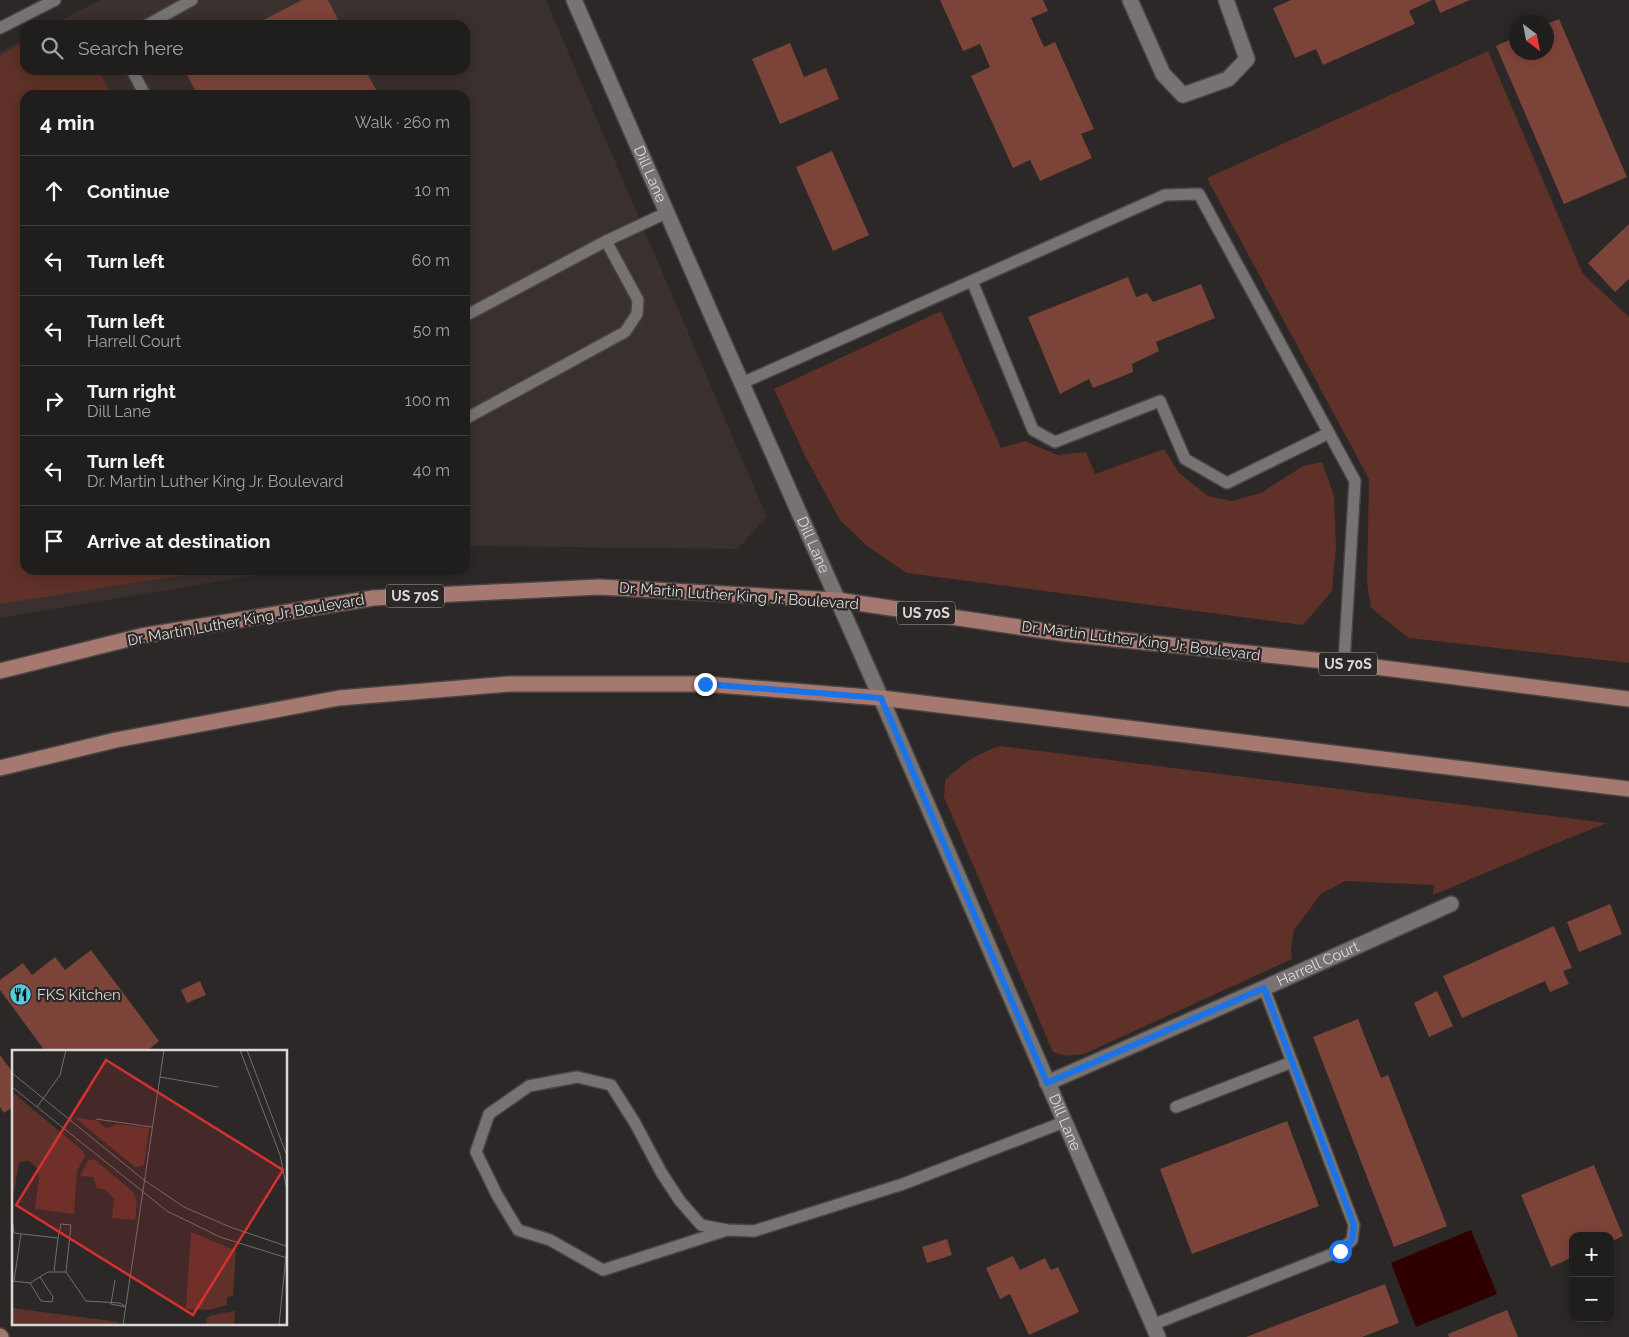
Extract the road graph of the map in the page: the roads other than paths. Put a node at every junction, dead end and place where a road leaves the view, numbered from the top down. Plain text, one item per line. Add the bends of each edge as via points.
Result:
1 (55, 0) edge
2 (192, 0) edge
3 (574, 0) edge
4 (1130, 0) edge
5 (1226, 0) edge
6 (156, 20) edge
7 (0, 28) edge
8 (135, 75) edge
9 (142, 90) edge
10 (666, 213) junction
11 (606, 241) junction
12 (972, 281) junction
13 (470, 313) edge
14 (742, 383) junction
15 (470, 416) edge
16 (1329, 433) junction
17 (838, 600) junction
18 (1344, 663) junction
19 (0, 671) edge
20 (881, 698) junction
21 (1629, 699) edge
22 (0, 768) edge
23 (1629, 789) edge
24 (1451, 904) dead end
25 (1264, 988) junction
26 (1292, 1062) junction
27 (1047, 1083) junction
28 (1176, 1106) dead end
29 (1064, 1122) junction
30 (727, 1230) junction
31 (1155, 1331) edge

1 - 7 lane
2 - 6 lane
3 - 10 street, Dill Lane
4 - 5 street via 1163,74 1183,95 1228,79 1247,59
8 - 9 lane
10 - 11 lane
10 - 14 street, Dill Lane
11 - 13 lane
11 - 15 lane via 638,300 637,314 625,332
12 - 14 lane
12 - 16 lane via 1165,195 1199,194
12 - 16 lane via 1033,430 1055,442 1160,401 1185,459 1227,483
14 - 17 street, Dill Lane
16 - 18 lane via 1355,481
17 - 18 main road, Dr. Martin Luther King Jr. Boulevard / US 70S via 1066,634
17 - 19 main road, Dr. Martin Luther King Jr. Boulevard / US 70S via 599,587 373,598 142,636
17 - 20 street, Dill Lane
18 - 21 main road, Dr. Martin Luther King Jr. Boulevard / US 70S
20 - 22 main road via 705,684 509,684 339,698 116,740
20 - 23 main road
20 - 27 street, Dill Lane
24 - 25 street, Harrell Court
25 - 26 lane
25 - 27 street, Harrell Court
26 - 28 lane
26 - 31 lane via 1354,1225 1352,1240 1340,1251
27 - 29 street, Dill Lane
29 - 30 lane via 894,1187 754,1231
29 - 31 street, Dill Lane
30 - 30 lane via 701,1225 680,1201 611,1085 577,1077 529,1086 489,1114 476,1152 518,1230 550,1240 603,1270

